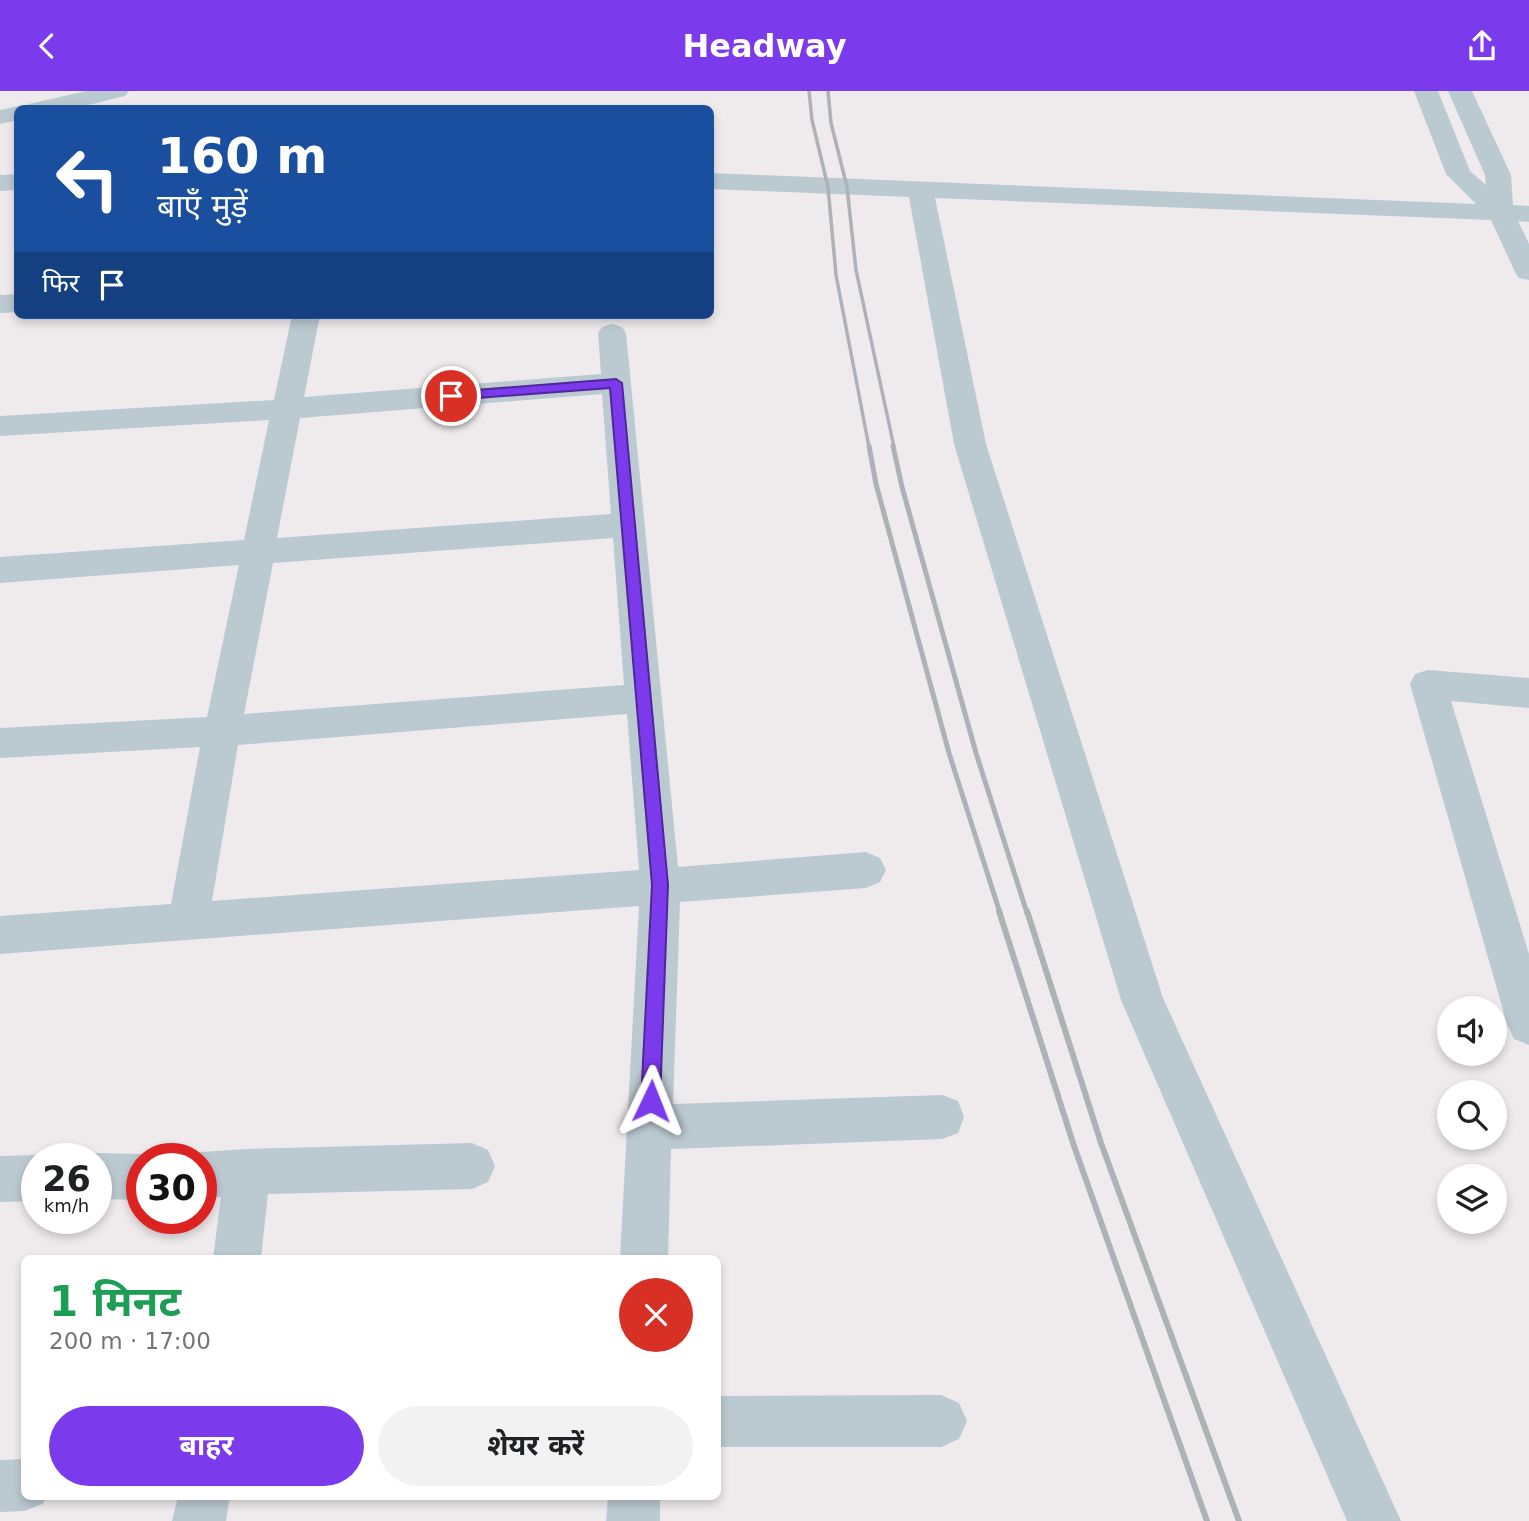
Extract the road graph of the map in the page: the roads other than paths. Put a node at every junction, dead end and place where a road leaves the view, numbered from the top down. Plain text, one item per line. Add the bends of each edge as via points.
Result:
1 (117, 91) edge
2 (1426, 91) edge
3 (1460, 91) edge
4 (56, 105) edge
5 (714, 181) edge
6 (920, 189) junction
7 (1501, 213) junction
8 (1529, 214) edge
9 (1529, 272) edge
10 (305, 319) edge
11 (612, 333) dead end
12 (616, 383) junction
13 (287, 409) junction
14 (0, 426) edge
15 (628, 525) junction
16 (258, 552) junction
17 (0, 570) edge
18 (1529, 693) edge
19 (644, 698) junction
20 (222, 731) junction
21 (0, 743) edge
22 (866, 870) dead end
23 (660, 885) junction
24 (188, 920) junction
25 (0, 935) edge
26 (1529, 1024) edge
27 (942, 1117) dead end
28 (649, 1126) junction
29 (472, 1166) dead end
30 (247, 1172) junction
31 (217, 1174) edge
32 (21, 1178) edge
33 (0, 1179) edge
34 (237, 1255) edge
35 (644, 1255) edge
36 (941, 1421) dead end
37 (721, 1422) edge
38 (21, 1485) edge
39 (0, 1486) edge
40 (203, 1500) edge
41 (634, 1500) edge
42 (199, 1521) edge
43 (633, 1521) edge
44 (1374, 1521) edge

1 - 4 street
2 - 7 street via 1459,174
3 - 7 street via 1498,174
5 - 6 street
6 - 7 street
6 - 44 street via 970,445 1142,1000
7 - 8 street
7 - 9 street
10 - 13 street
11 - 12 street
12 - 13 street
12 - 15 street
13 - 14 street
13 - 16 street
15 - 16 street
15 - 19 street
16 - 17 street
16 - 20 street
18 - 26 street via 1428,684
19 - 20 street
19 - 23 street
20 - 21 street
20 - 24 street
22 - 23 street
23 - 24 street
23 - 28 street
24 - 25 street
27 - 28 street
28 - 35 street
29 - 30 street
30 - 31 street
30 - 34 street
32 - 33 street
36 - 37 street
38 - 39 street
40 - 42 street
41 - 43 street

